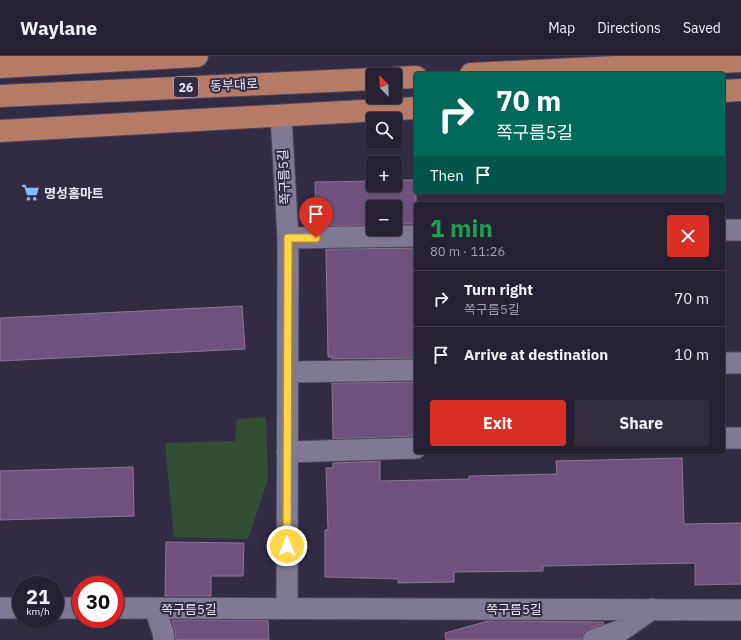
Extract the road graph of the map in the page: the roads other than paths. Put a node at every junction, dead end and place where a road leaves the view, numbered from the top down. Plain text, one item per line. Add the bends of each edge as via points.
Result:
1 (197, 56) edge
2 (741, 61) edge
3 (0, 67) edge
4 (513, 72) edge
5 (414, 77) edge
6 (402, 78) edge
7 (366, 79) edge
8 (741, 90) edge
9 (725, 91) edge
10 (0, 96) edge
11 (414, 108) edge
12 (281, 116) junction
13 (0, 131) edge
14 (725, 230) edge
15 (741, 230) edge
16 (414, 236) edge
17 (288, 238) junction
18 (725, 363) edge
19 (741, 363) edge
20 (414, 370) edge
21 (288, 372) junction
22 (725, 438) edge
23 (741, 438) edge
24 (414, 448) edge
25 (287, 452) junction
26 (0, 608) edge
27 (12, 608) edge
28 (124, 608) edge
29 (155, 609) junction
30 (287, 609) junction
31 (652, 609) junction
32 (741, 610) edge
33 (164, 640) edge
34 (593, 640) edge

1 - 3 main road
2 - 4 main road
5 - 6 main road
7 - 10 main road, 동부대로 / 26
8 - 9 main road
11 - 12 main road
12 - 13 main road
12 - 17 street, 쪽구름5길
14 - 15 street
16 - 17 street
17 - 21 street, 쪽구름5길
18 - 19 street
20 - 21 street
21 - 25 street, 쪽구름5길
22 - 23 street
24 - 25 street
25 - 30 street, 쪽구름5길
26 - 27 street
28 - 29 street, 쪽구름5길
29 - 30 street, 쪽구름5길
29 - 33 street
30 - 31 street, 쪽구름5길
31 - 32 street, 쪽구름5길
31 - 34 street via 622,630

